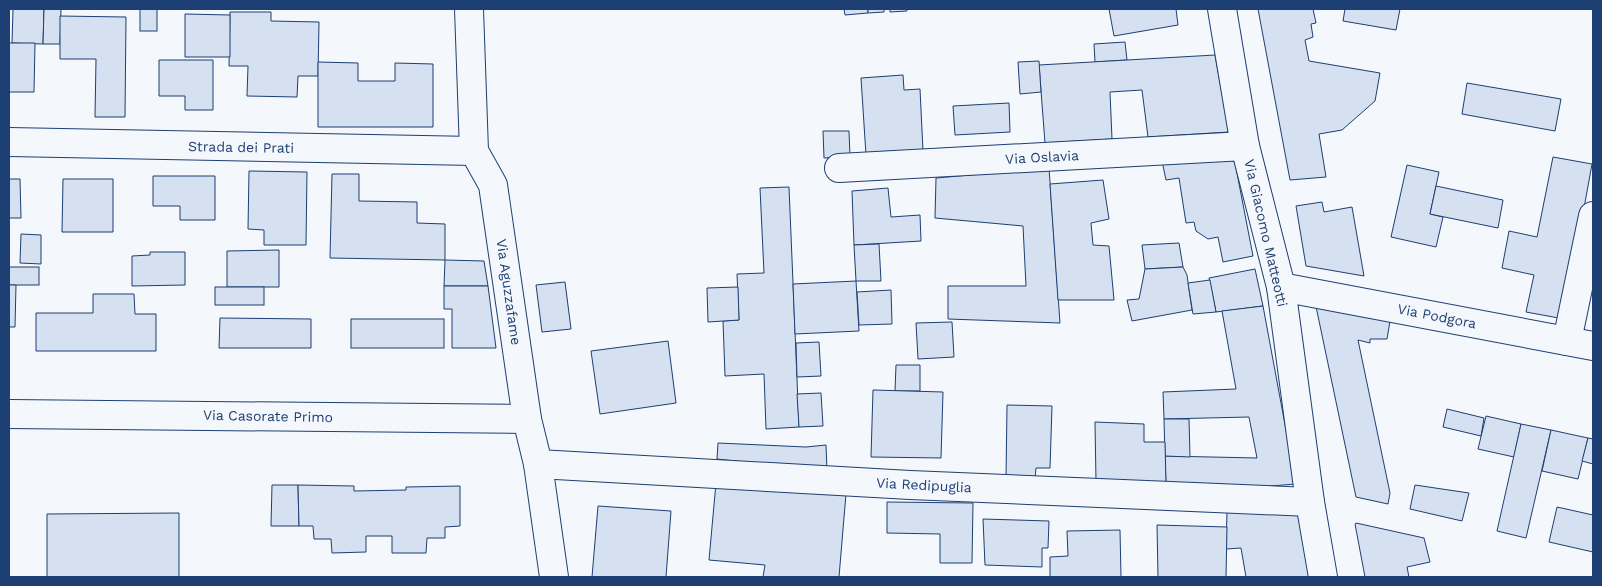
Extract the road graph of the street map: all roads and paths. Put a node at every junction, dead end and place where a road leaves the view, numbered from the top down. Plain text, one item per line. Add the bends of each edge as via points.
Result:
1 (469, 9) edge
2 (1222, 9) edge
3 (9, 142) edge
4 (1245, 146) junction
5 (474, 151) junction
6 (839, 168) dead end
7 (1593, 216) edge
8 (1281, 287) junction
9 (1567, 341) junction
10 (1593, 346) edge
11 (9, 414) edge
12 (527, 419) junction
13 (538, 464) junction
14 (1310, 502) junction
15 (554, 577) edge
16 (1323, 577) edge

1 - 5 street, Via Aguzzafame
2 - 4 street, Via Giacomo Matteotti
3 - 5 street, Strada dei Prati
4 - 6 street, Via Oslavia
4 - 8 street, Via Giacomo Matteotti
5 - 12 street, Via Aguzzafame via 494,184
7 - 9 street
8 - 9 street, Via Podgora
8 - 14 street, Via Giacomo Matteotti
9 - 10 street, Via Podgora
11 - 12 street, Via Casorate Primo
12 - 13 street, Via Aguzzafame
13 - 14 street, Via Redipuglia via 910,485
13 - 15 street, Via Aguzzafame
14 - 16 street, Via Giacomo Matteotti

